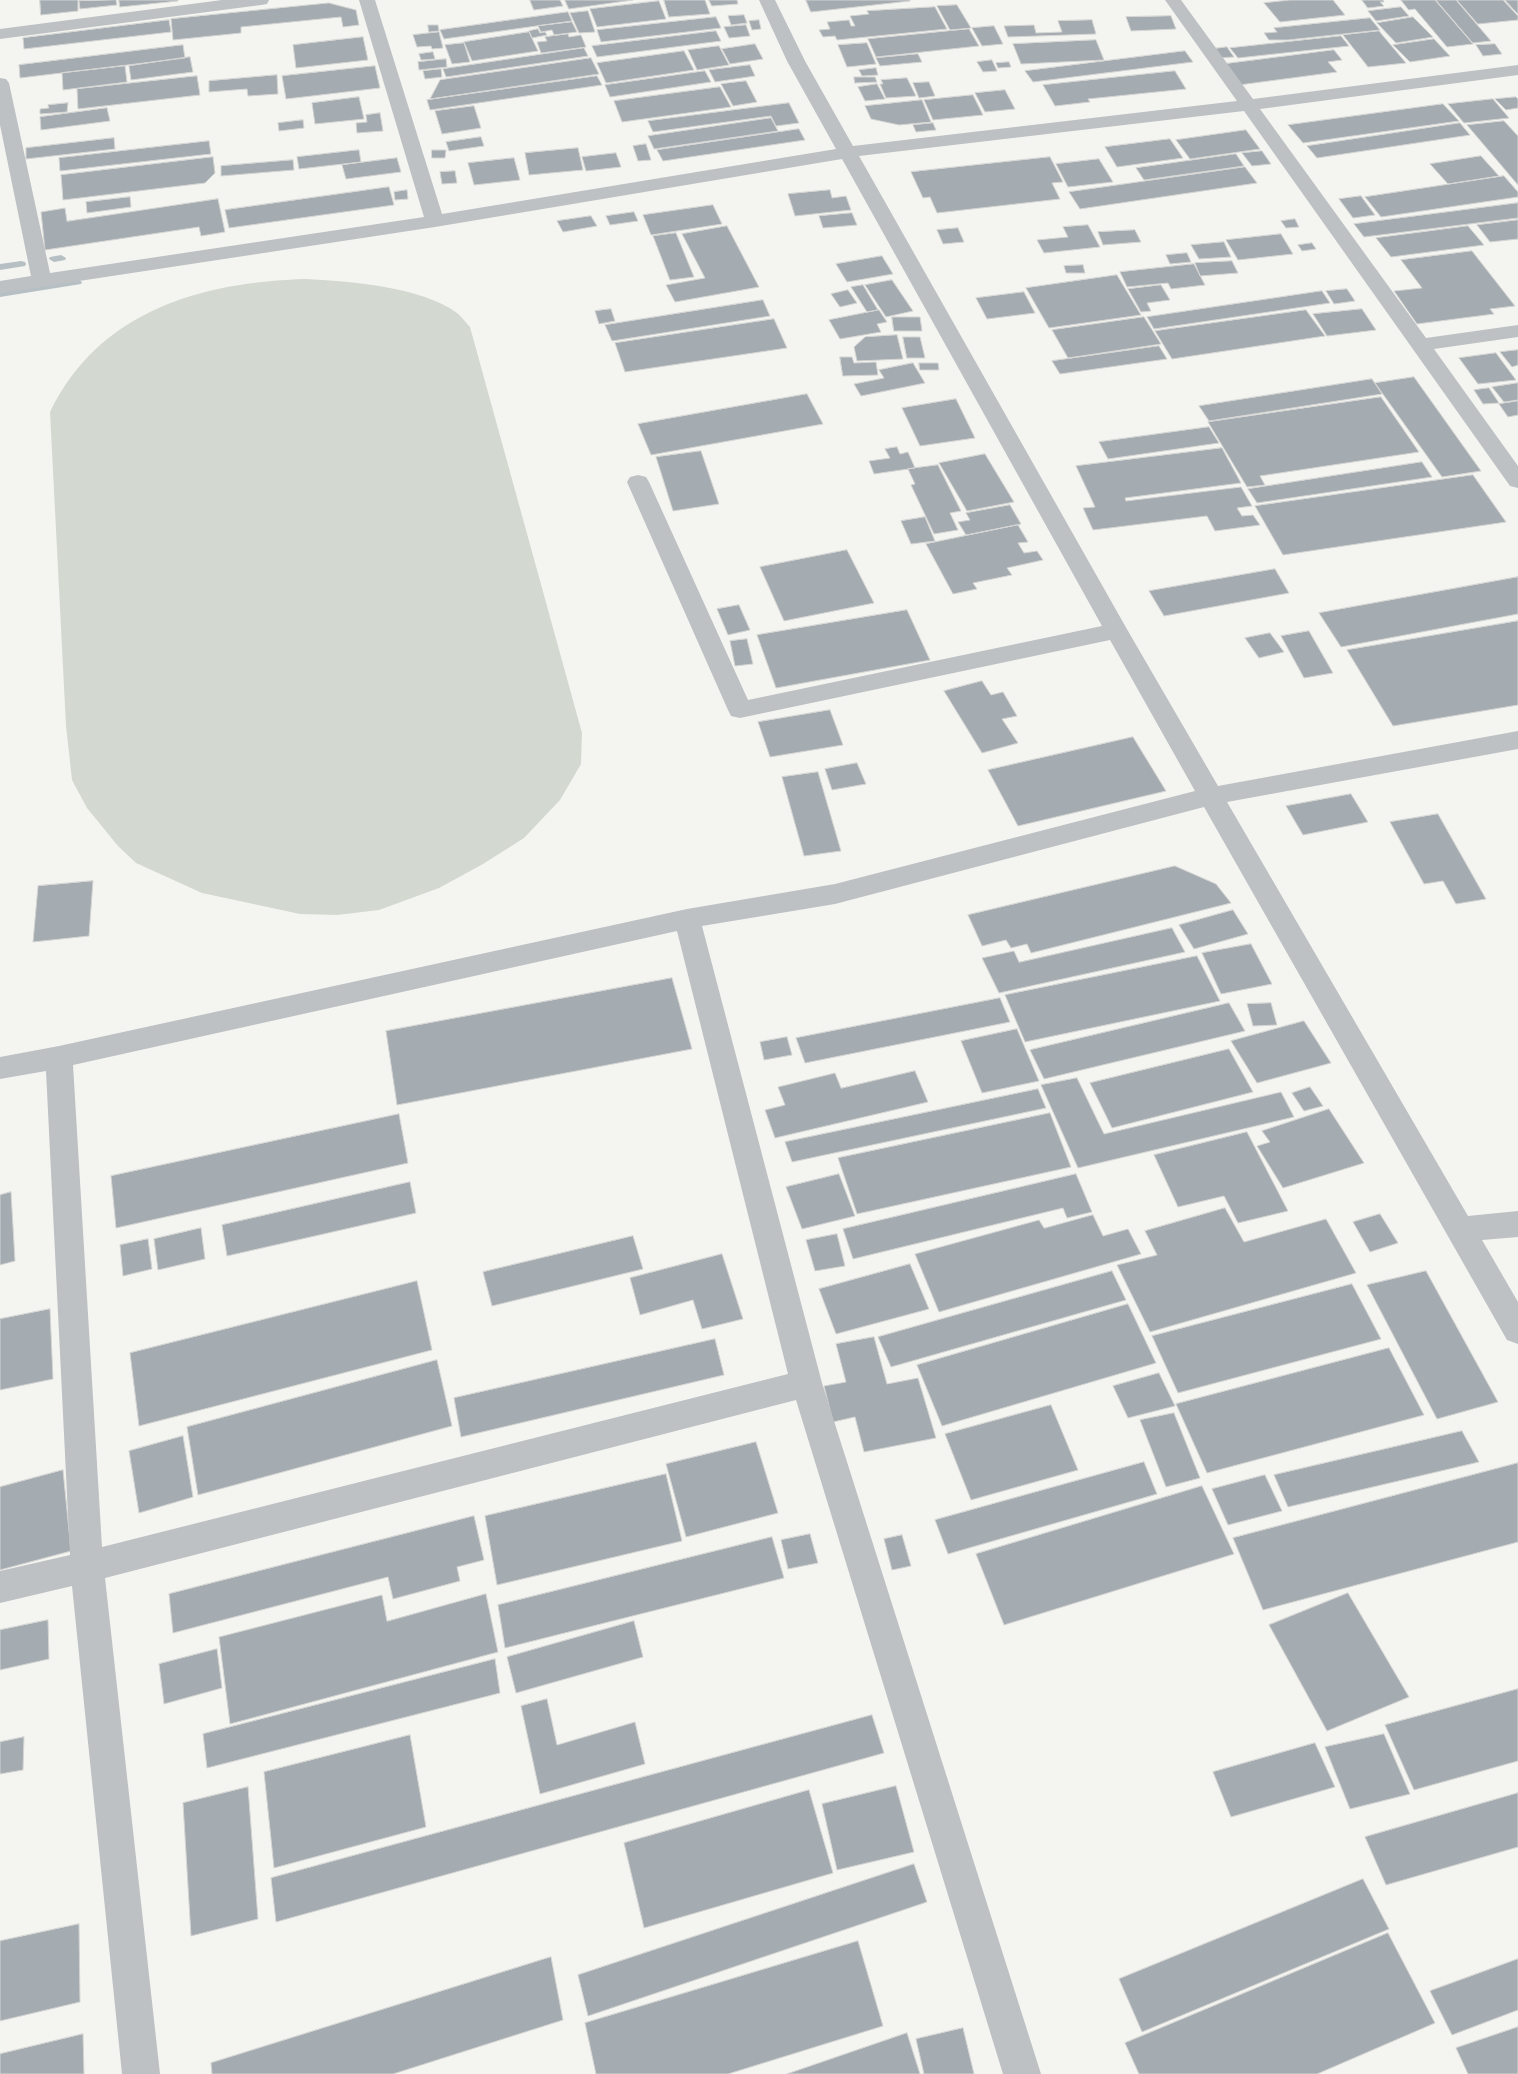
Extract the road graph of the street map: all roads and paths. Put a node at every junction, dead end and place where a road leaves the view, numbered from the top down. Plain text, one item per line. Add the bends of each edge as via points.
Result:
1 (261, 0) edge
2 (368, 0) edge
3 (767, 0) edge
4 (1173, 0) edge
5 (0, 34) edge
6 (1518, 70) edge
7 (0, 83) edge
8 (1249, 105) junction
9 (848, 152) junction
10 (435, 221) junction
11 (42, 281) junction
12 (0, 287) edge
13 (1518, 330) edge
14 (1421, 345) junction
15 (1518, 481) edge
16 (638, 482) dead end
17 (1116, 631) junction
18 (1518, 740) edge
19 (1211, 796) junction
20 (687, 919) junction
21 (59, 1057) junction
22 (0, 1068) edge
23 (1518, 1224) edge
24 (1461, 1229) junction
25 (1518, 1330) edge
26 (806, 1383) junction
27 (87, 1566) junction
28 (0, 1587) edge
29 (141, 2074) edge
30 (1022, 2074) edge

1 - 5 street
2 - 10 street
3 - 9 street via 796,61
4 - 8 street
6 - 8 street
7 - 11 street
8 - 9 street
8 - 14 street
9 - 10 street
9 - 17 street
10 - 11 street
11 - 12 street
13 - 14 street
14 - 15 street
16 - 17 street via 740,710
17 - 19 street
18 - 19 street
19 - 20 street via 834,894
19 - 24 street
20 - 21 street
20 - 26 street
21 - 22 street
21 - 27 street
23 - 24 street
24 - 25 street
26 - 27 street
26 - 30 street
27 - 28 street
27 - 29 street

